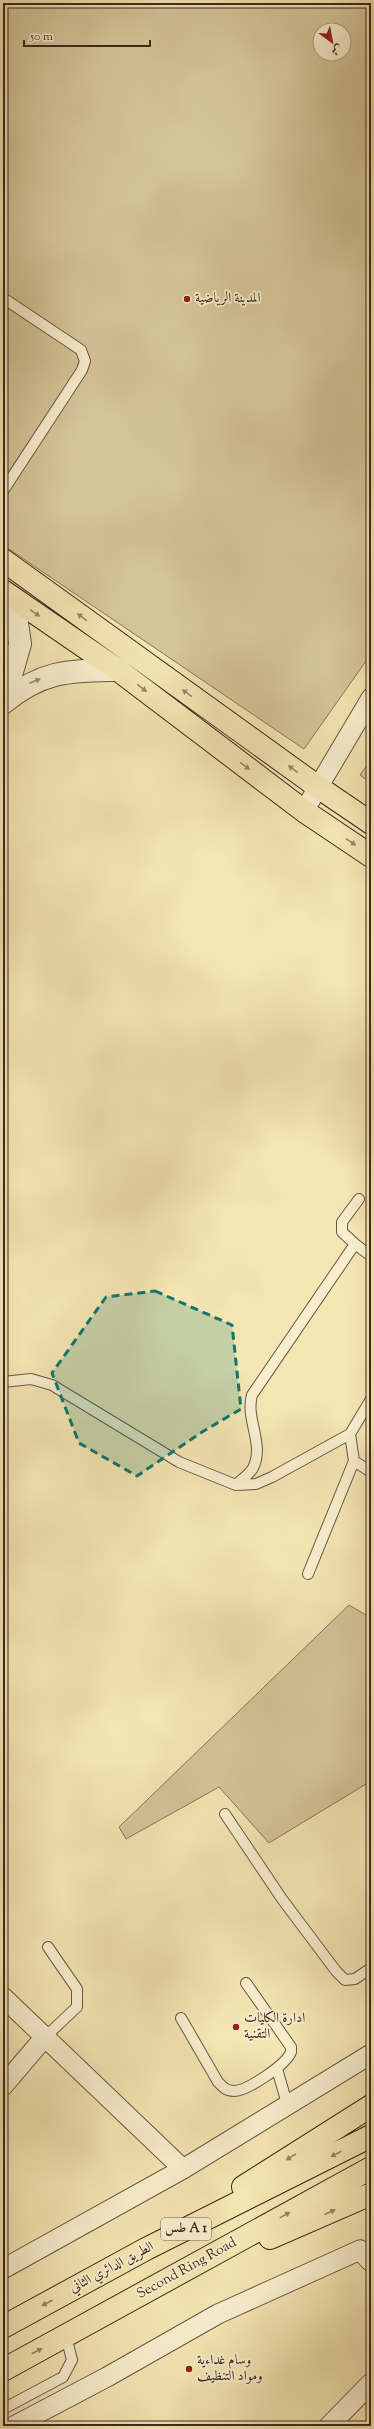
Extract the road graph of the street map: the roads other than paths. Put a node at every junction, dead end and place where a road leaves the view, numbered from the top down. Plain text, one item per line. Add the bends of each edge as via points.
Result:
1 (3, 298) edge
2 (3, 492) edge
3 (3, 560) edge
4 (3, 591) edge
5 (118, 670) junction
6 (371, 698) edge
7 (3, 703) edge
8 (318, 787) junction
9 (304, 811) junction
10 (371, 823) edge
11 (371, 856) edge
12 (359, 1199) dead end
13 (355, 1244) junction
14 (371, 1256) edge
15 (3, 1382) edge
16 (371, 1399) edge
17 (350, 1434) junction
18 (354, 1461) junction
19 (371, 1472) edge
20 (236, 1485) junction
21 (308, 1574) dead end
22 (225, 1814) dead end
23 (48, 1947) dead end
24 (371, 1968) edge
25 (246, 1982) dead end
26 (3, 1997) edge
27 (181, 2018) dead end
28 (44, 2038) junction
29 (371, 2054) edge
30 (277, 2069) junction
31 (3, 2086) edge
32 (371, 2106) edge
33 (288, 2107) junction
34 (371, 2136) edge
35 (371, 2168) edge
36 (183, 2169) junction
37 (371, 2194) edge
38 (146, 2249) junction
39 (367, 2252) edge
40 (3, 2269) edge
41 (166, 2282) junction
42 (3, 2327) edge
43 (66, 2336) junction
44 (3, 2370) edge
45 (371, 2383) edge
46 (3, 2409) edge
47 (14, 2426) edge
48 (329, 2426) edge

1 - 2 lane via 81,350 85,361 82,370
8 -> 3 highway
4 -> 5 highway
4 - 7 street via 17,623 20,644
7 -> 5 street via 31,682 53,674
5 -> 9 highway
6 - 8 street
8 - 9 street
8 - 10 highway
9 -> 11 highway
12 - 13 lane via 342,1222 342,1232
13 - 14 lane
13 - 20 lane via 252,1395 249,1405 258,1452 253,1469
15 - 20 lane via 31,1379 52,1385 179,1462
16 - 17 lane
17 - 18 lane
17 - 20 lane via 272,1477 256,1484
18 - 19 lane
18 - 21 lane
22 - 24 lane via 282,1899 336,1971 345,1980 354,1979
23 - 28 lane via 77,1989 78,2000 77,2007
25 - 30 lane via 291,2047 290,2056
26 - 28 street
27 - 30 lane via 218,2082 226,2090 243,2088
28 - 31 street
28 - 36 street
29 - 33 street
30 - 33 lane
32 -> 38 highway
33 - 36 street
34 -> 38 highway, الطريق الدائري الثاني / طس A 1
41 -> 35 highway, Second Ring Road / طس A 1
36 - 40 street
41 -> 37 highway
38 -> 42 highway, الطريق الدائري الثاني / طس A 1
39 - 47 street via 218,2314
41 - 43 highway, Second Ring Road / طس A 1
44 -> 43 highway, Second Ring Road / طس A 1
43 - 46 lane via 72,2360 63,2377
45 - 48 street

